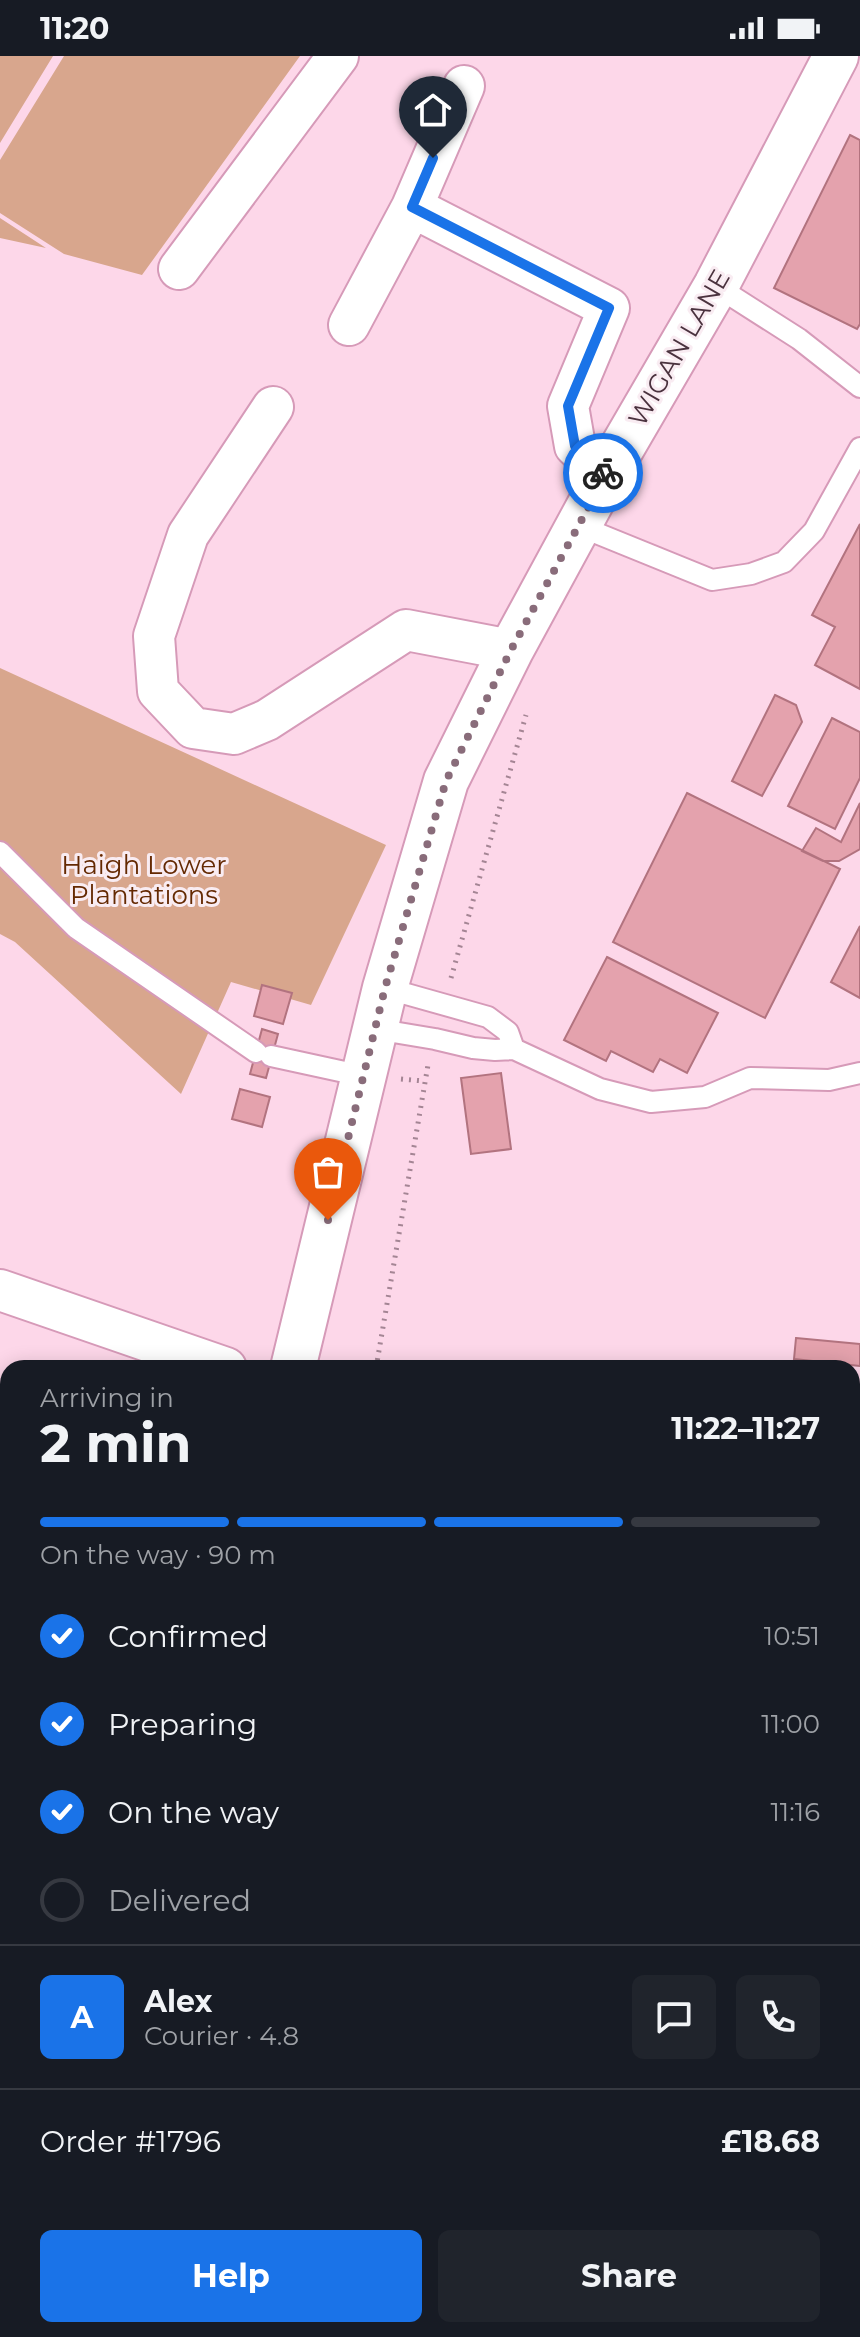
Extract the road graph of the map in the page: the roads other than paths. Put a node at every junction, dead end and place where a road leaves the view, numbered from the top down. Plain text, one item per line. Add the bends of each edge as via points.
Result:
1 (338, 56) edge
2 (836, 56) edge
3 (464, 86) dead end
4 (412, 207) junction
5 (179, 269) dead end
6 (716, 286) junction
7 (349, 325) dead end
8 (860, 387) edge
9 (273, 407) dead end
10 (860, 448) edge
11 (606, 475) junction
12 (579, 526) junction
13 (511, 650) junction
14 (0, 852) edge
15 (385, 988) junction
16 (375, 1029) junction
17 (514, 1049) junction
18 (860, 1073) edge
19 (363, 1076) junction
20 (0, 1290) edge
21 (203, 1360) edge
22 (295, 1360) edge

1 - 5 street
2 - 6 highway, WIGAN LANE
3 - 4 street
4 - 7 street
4 - 11 street via 609,308 568,406 575,446
6 - 8 lane via 799,339
6 - 11 highway, WIGAN LANE
9 - 13 street via 188,535 154,636 158,691 193,728 234,734 267,720 406,630
10 - 12 lane via 814,531 784,562 751,574 712,580
11 - 12 highway, WIGAN LANE
12 - 13 highway, WIGAN LANE
13 - 15 highway, WIGAN LANE via 446,781
14 - 19 lane via 76,928 264,1054
15 - 16 highway, WIGAN LANE
15 - 17 lane via 488,1017 508,1032
16 - 17 lane via 473,1048
16 - 19 highway, WIGAN LANE
17 - 18 lane via 600,1089 651,1102 705,1097 750,1078 829,1080
19 - 22 highway, WIGAN LANE
20 - 21 street

